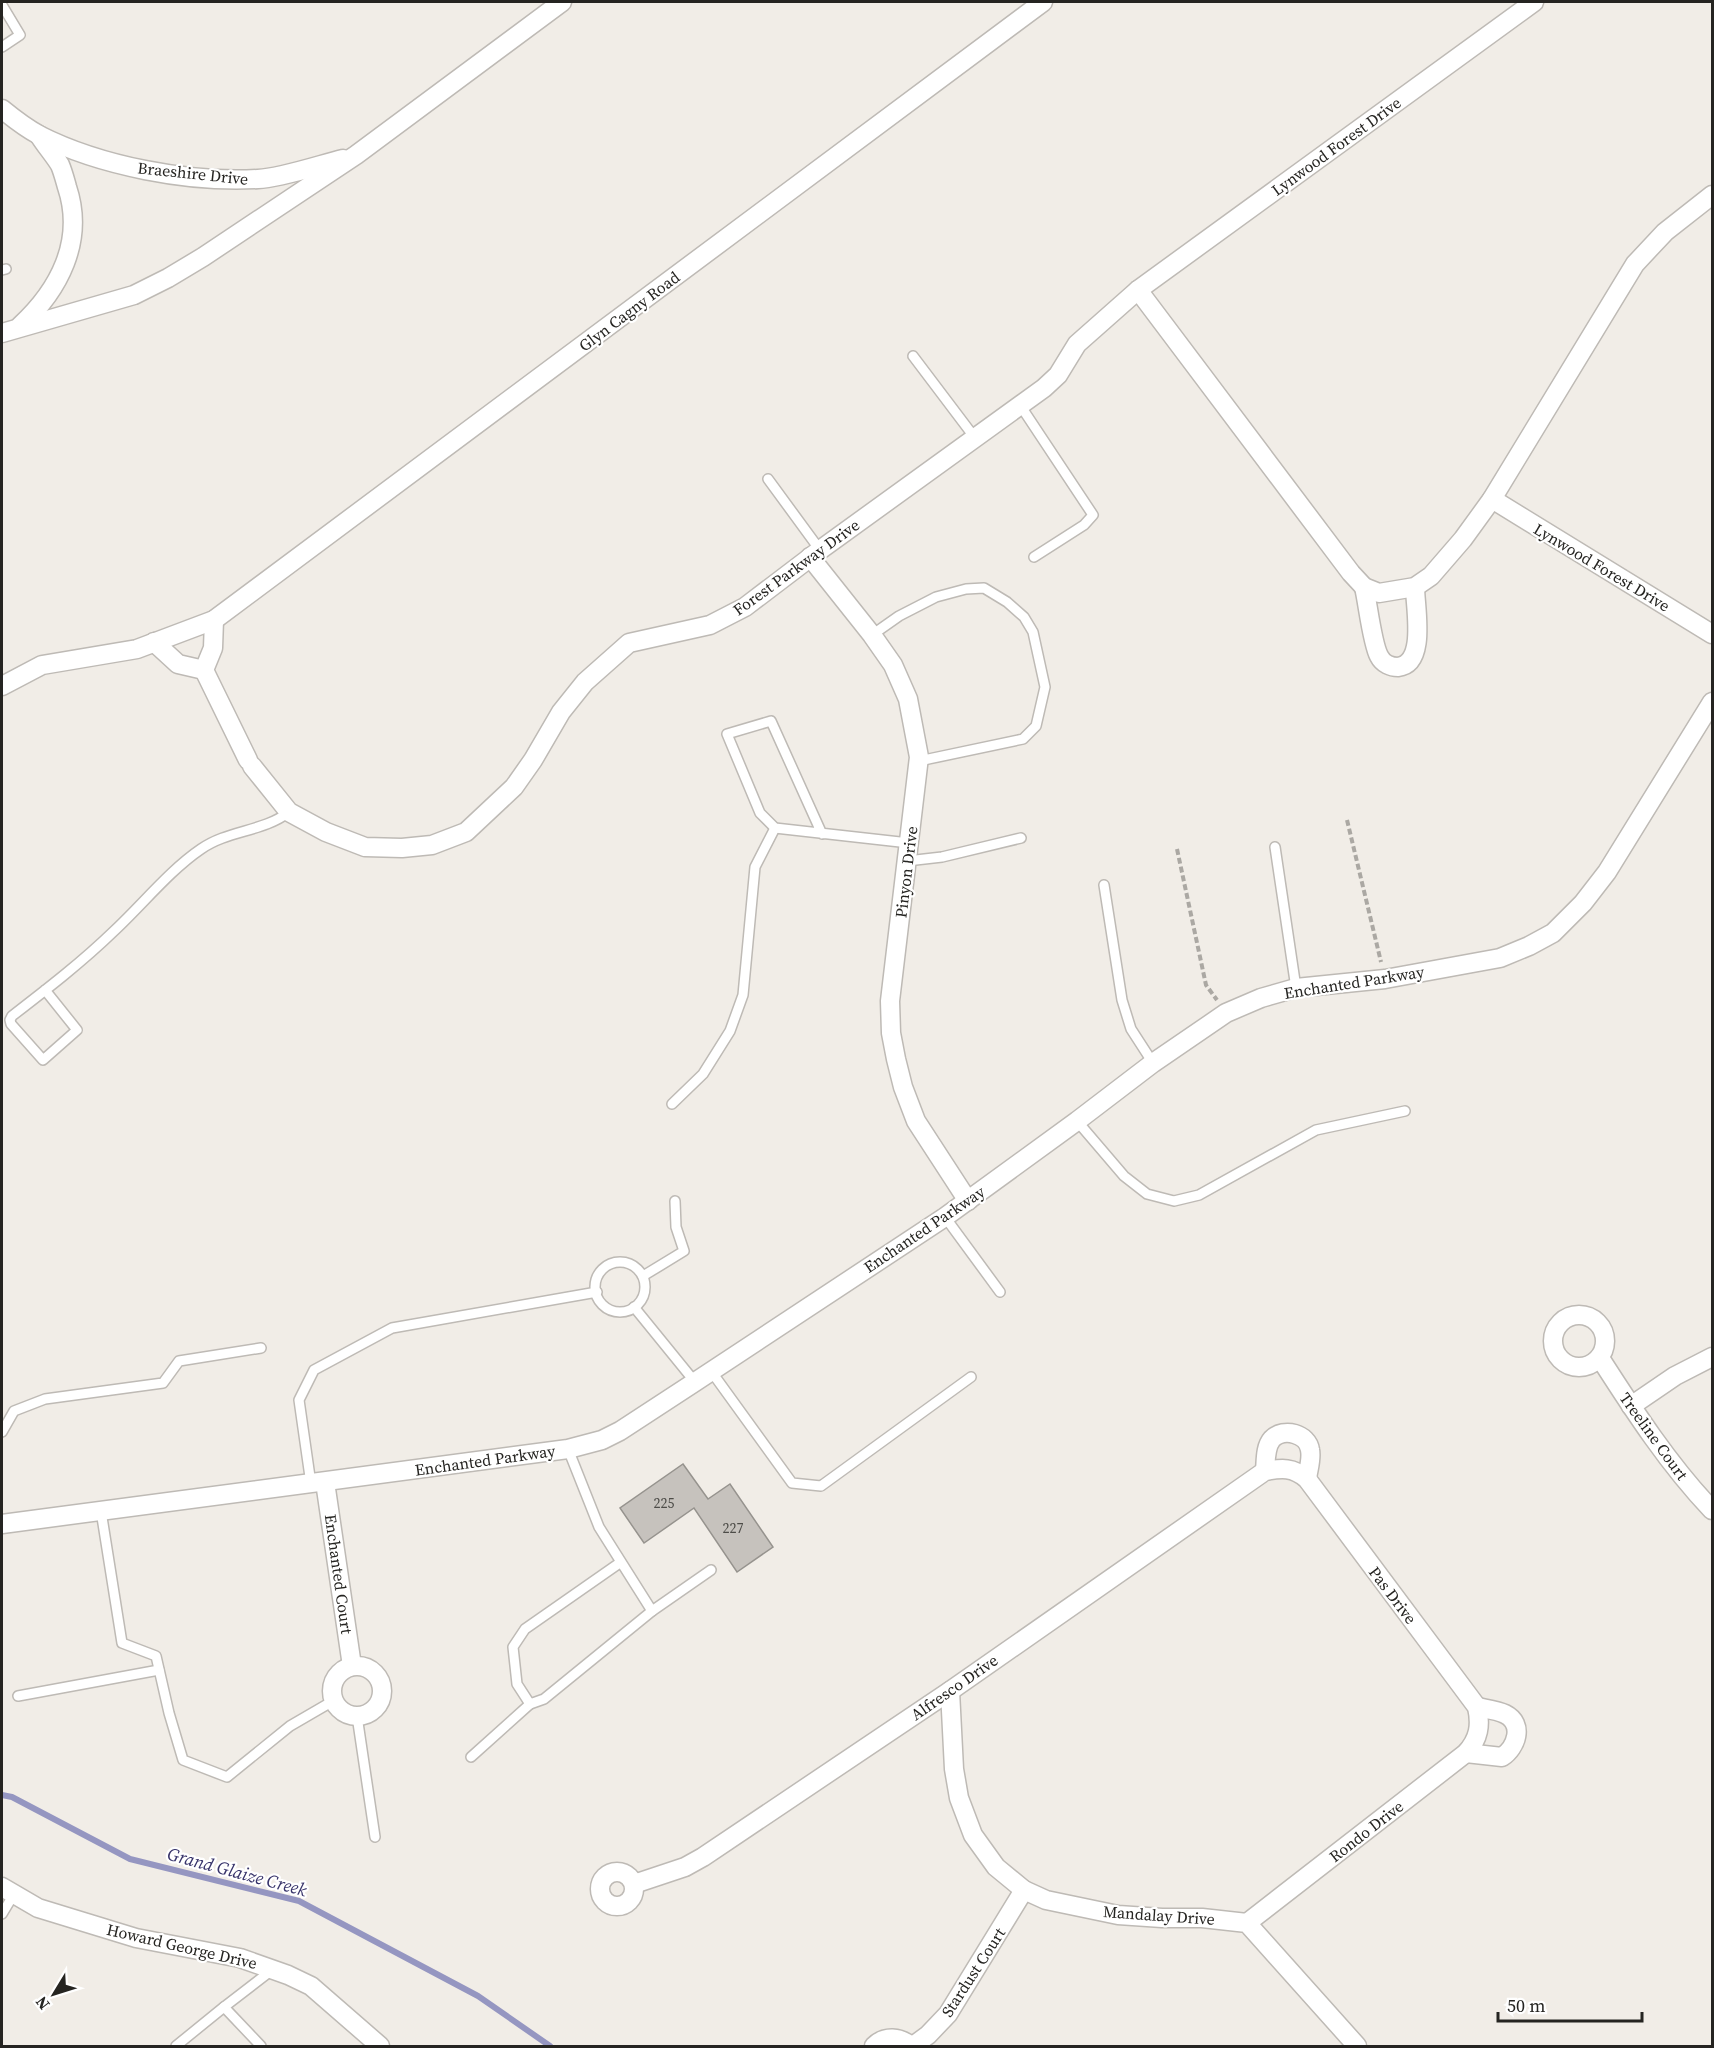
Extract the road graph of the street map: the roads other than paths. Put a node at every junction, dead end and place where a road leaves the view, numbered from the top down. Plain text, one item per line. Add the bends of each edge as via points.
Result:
1 (562, 2) edge
2 (1043, 2) edge
3 (1534, 2) edge
4 (2, 5) edge
5 (2, 47) edge
6 (2, 109) edge
7 (39, 135) junction
8 (356, 155) junction
9 (1713, 195) edge
10 (1138, 291) junction
11 (8, 332) edge
12 (1077, 344) joint
13 (913, 356) dead end
14 (1020, 405) junction
15 (975, 438) junction
16 (768, 479) dead end
17 (1492, 499) junction
18 (815, 553) junction
19 (1034, 557) dead end
20 (1364, 587) junction
21 (1414, 587) junction
22 (214, 620) junction
23 (1713, 634) edge
24 (872, 635) junction
25 (154, 642) junction
26 (204, 670) junction
27 (2, 686) edge
28 (1713, 702) edge
29 (919, 760) junction
30 (289, 812) junction
31 (776, 828) junction
32 (822, 834) junction
33 (1021, 838) dead end
34 (1275, 847) dead end
35 (908, 852) junction
36 (1104, 885) dead end
37 (1296, 988) junction
38 (45, 990) junction
39 (1153, 1062) junction
40 (672, 1104) dead end
41 (1405, 1110) dead end
42 (1077, 1121) junction
43 (675, 1201) dead end
44 (968, 1201) junction
45 (945, 1217) junction
46 (643, 1276) junction
47 (597, 1292) junction
48 (1000, 1292) dead end
49 (634, 1307) junction
50 (261, 1348) dead end
51 (1713, 1357) edge
52 (1600, 1358) dead end
53 (711, 1371) junction
54 (971, 1377) dead end
55 (695, 1382) junction
56 (1631, 1406) junction
57 (2, 1432) edge
58 (568, 1449) junction
59 (1288, 1468) joint
60 (1265, 1471) junction
61 (1307, 1479) junction
62 (318, 1483) junction
63 (1713, 1510) edge
64 (101, 1511) junction
65 (2, 1524) edge
66 (621, 1562) junction
67 (711, 1570) dead end
68 (652, 1611) junction
69 (352, 1666) junction
70 (159, 1670) junction
71 (950, 1690) junction
72 (18, 1696) dead end
73 (333, 1701) junction
74 (530, 1704) junction
75 (1477, 1707) junction
76 (357, 1716) junction
77 (1466, 1753) junction
78 (471, 1757) dead end
79 (375, 1837) dead end
80 (634, 1884) dead end
81 (1024, 1890) junction
82 (8, 1891) edge
83 (2, 1914) edge
84 (1247, 1923) junction
85 (273, 1969) junction
86 (224, 2007) junction
87 (257, 2043) edge
88 (176, 2046) edge
89 (244, 2046) edge
90 (380, 2046) edge
91 (874, 2046) edge
92 (912, 2046) edge
93 (1357, 2046) edge

1 - 8 street, Braeshire Drive
2 - 22 street, Glyn Cagny Road
3 - 10 street, Lynwood Forest Drive
4 - 5 lane via 20,35
6 - 7 street
7 - 8 street, Braeshire Drive via 119,165 222,178 260,179
7 - 11 street, Braeshire Drive via 60,166 75,218 70,249 56,283 38,310
8 - 11 street, Braeshire Drive via 168,278 134,295
9 - 17 street via 1665,232 1635,264
10 - 12 street, Lynwood Forest Drive
10 - 20 street
12 - 14 street, Forest Parkway Drive via 1058,375
13 - 15 lane
14 - 15 street, Forest Parkway Drive
14 - 19 lane via 1093,515
15 - 18 street, Forest Parkway Drive
16 - 18 lane
17 - 21 street via 1431,576
17 - 23 street, Lynwood Forest Drive
18 - 24 street, Pinyon Drive
18 - 30 street, Forest Parkway Drive via 745,607 710,625 629,643 585,682 561,712 514,787 466,832 432,845 365,847
20 - 21 street via 1379,593
20 - 21 street via 1378,656 1395,667 1407,664 1416,653
22 - 25 street, Glyn Cagny Road
22 - 26 street via 213,648
24 - 29 street, Pinyon Drive via 893,665 908,699
24 - 29 lane via 936,597 984,588 1024,617 1033,632 1045,687 1036,726 1023,739
25 - 26 street via 178,664
25 - 27 street, Glyn Cagny Road via 126,652 42,665
26 - 30 street, Forest Parkway Drive via 250,763
28 - 37 street, Enchanted Parkway via 1607,872 1553,933 1500,958 1385,979
29 - 35 street, Pinyon Drive
30 - 38 lane via 276,822 201,848 92,952
31 - 32 lane
31 - 32 lane via 760,813 727,734 771,721
31 - 40 lane via 755,867 743,995 730,1031 703,1074
32 - 35 lane
33 - 35 lane via 942,857
34 - 37 lane
35 - 44 street, Pinyon Drive via 890,1001 891,1033 903,1087 916,1121
36 - 39 lane via 1122,1000 1131,1029
37 - 39 street, Enchanted Parkway via 1226,1013
38 - 38 lane via 10,1020 43,1060 77,1030
39 - 42 street, Enchanted Parkway
41 - 42 lane via 1316,1130 1199,1195 1174,1201 1148,1194 1124,1176
42 - 44 street, Enchanted Parkway
43 - 46 lane via 676,1227 684,1251
44 - 45 street, Enchanted Parkway
45 - 48 lane
45 - 53 street, Enchanted Parkway
46 - 47 lane via 632,1265 610,1264 599,1275
46 - 49 lane via 645,1291
47 - 49 lane via 602,1304 609,1308 624,1311
47 - 62 lane via 392,1328 314,1370 300,1400
49 - 55 lane
50 - 57 lane via 179,1361 163,1383 45,1399 14,1411
51 - 56 street via 1675,1376
52 - 56 street, Treeline Court
53 - 54 lane via 792,1483 821,1486
53 - 55 street, Enchanted Parkway
55 - 58 street, Enchanted Parkway via 620,1431
56 - 63 street, Treeline Court via 1692,1489
58 - 62 street, Enchanted Parkway
58 - 66 lane via 599,1527
59 - 60 street, Alfresco Drive
59 - 61 street, Pas Drive
60 - 61 street via 1273,1438 1289,1433 1306,1441 1310,1448
60 - 71 street, Alfresco Drive
61 - 75 street, Pas Drive
62 - 64 street, Enchanted Parkway
62 - 69 street, Enchanted Court
64 - 65 street, Enchanted Parkway
64 - 70 lane via 122,1643 156,1656
66 - 68 lane
66 - 74 lane via 525,1629 513,1647 517,1684
67 - 68 lane
68 - 74 lane via 544,1699
69 - 73 street via 344,1668 333,1682
69 - 76 street via 369,1668 376,1674 382,1691 379,1705 373,1711
70 - 72 lane
70 - 73 lane via 183,1760 227,1776 290,1726
71 - 80 street, Alfresco Drive via 703,1857
71 - 81 street, Mandalay Drive via 959,1798 973,1835 996,1867
73 - 76 street via 345,1714
74 - 78 lane
75 - 77 street, Rondo Drive via 1478,1733
75 - 77 street via 1506,1715 1517,1736 1502,1757
76 - 79 lane
77 - 84 street, Rondo Drive
81 - 84 street, Mandalay Drive via 1046,1900 1119,1915
81 - 92 street, Stardust Court via 948,2014
82 - 83 lane
82 - 85 street, Howard George Drive via 38,1908 136,1938 240,1958
84 - 93 street
85 - 86 lane
85 - 90 street, Howard George Drive via 311,1986
86 - 87 lane
86 - 88 lane
87 - 89 lane
91 - 92 street, Stardust Court via 888,2038

